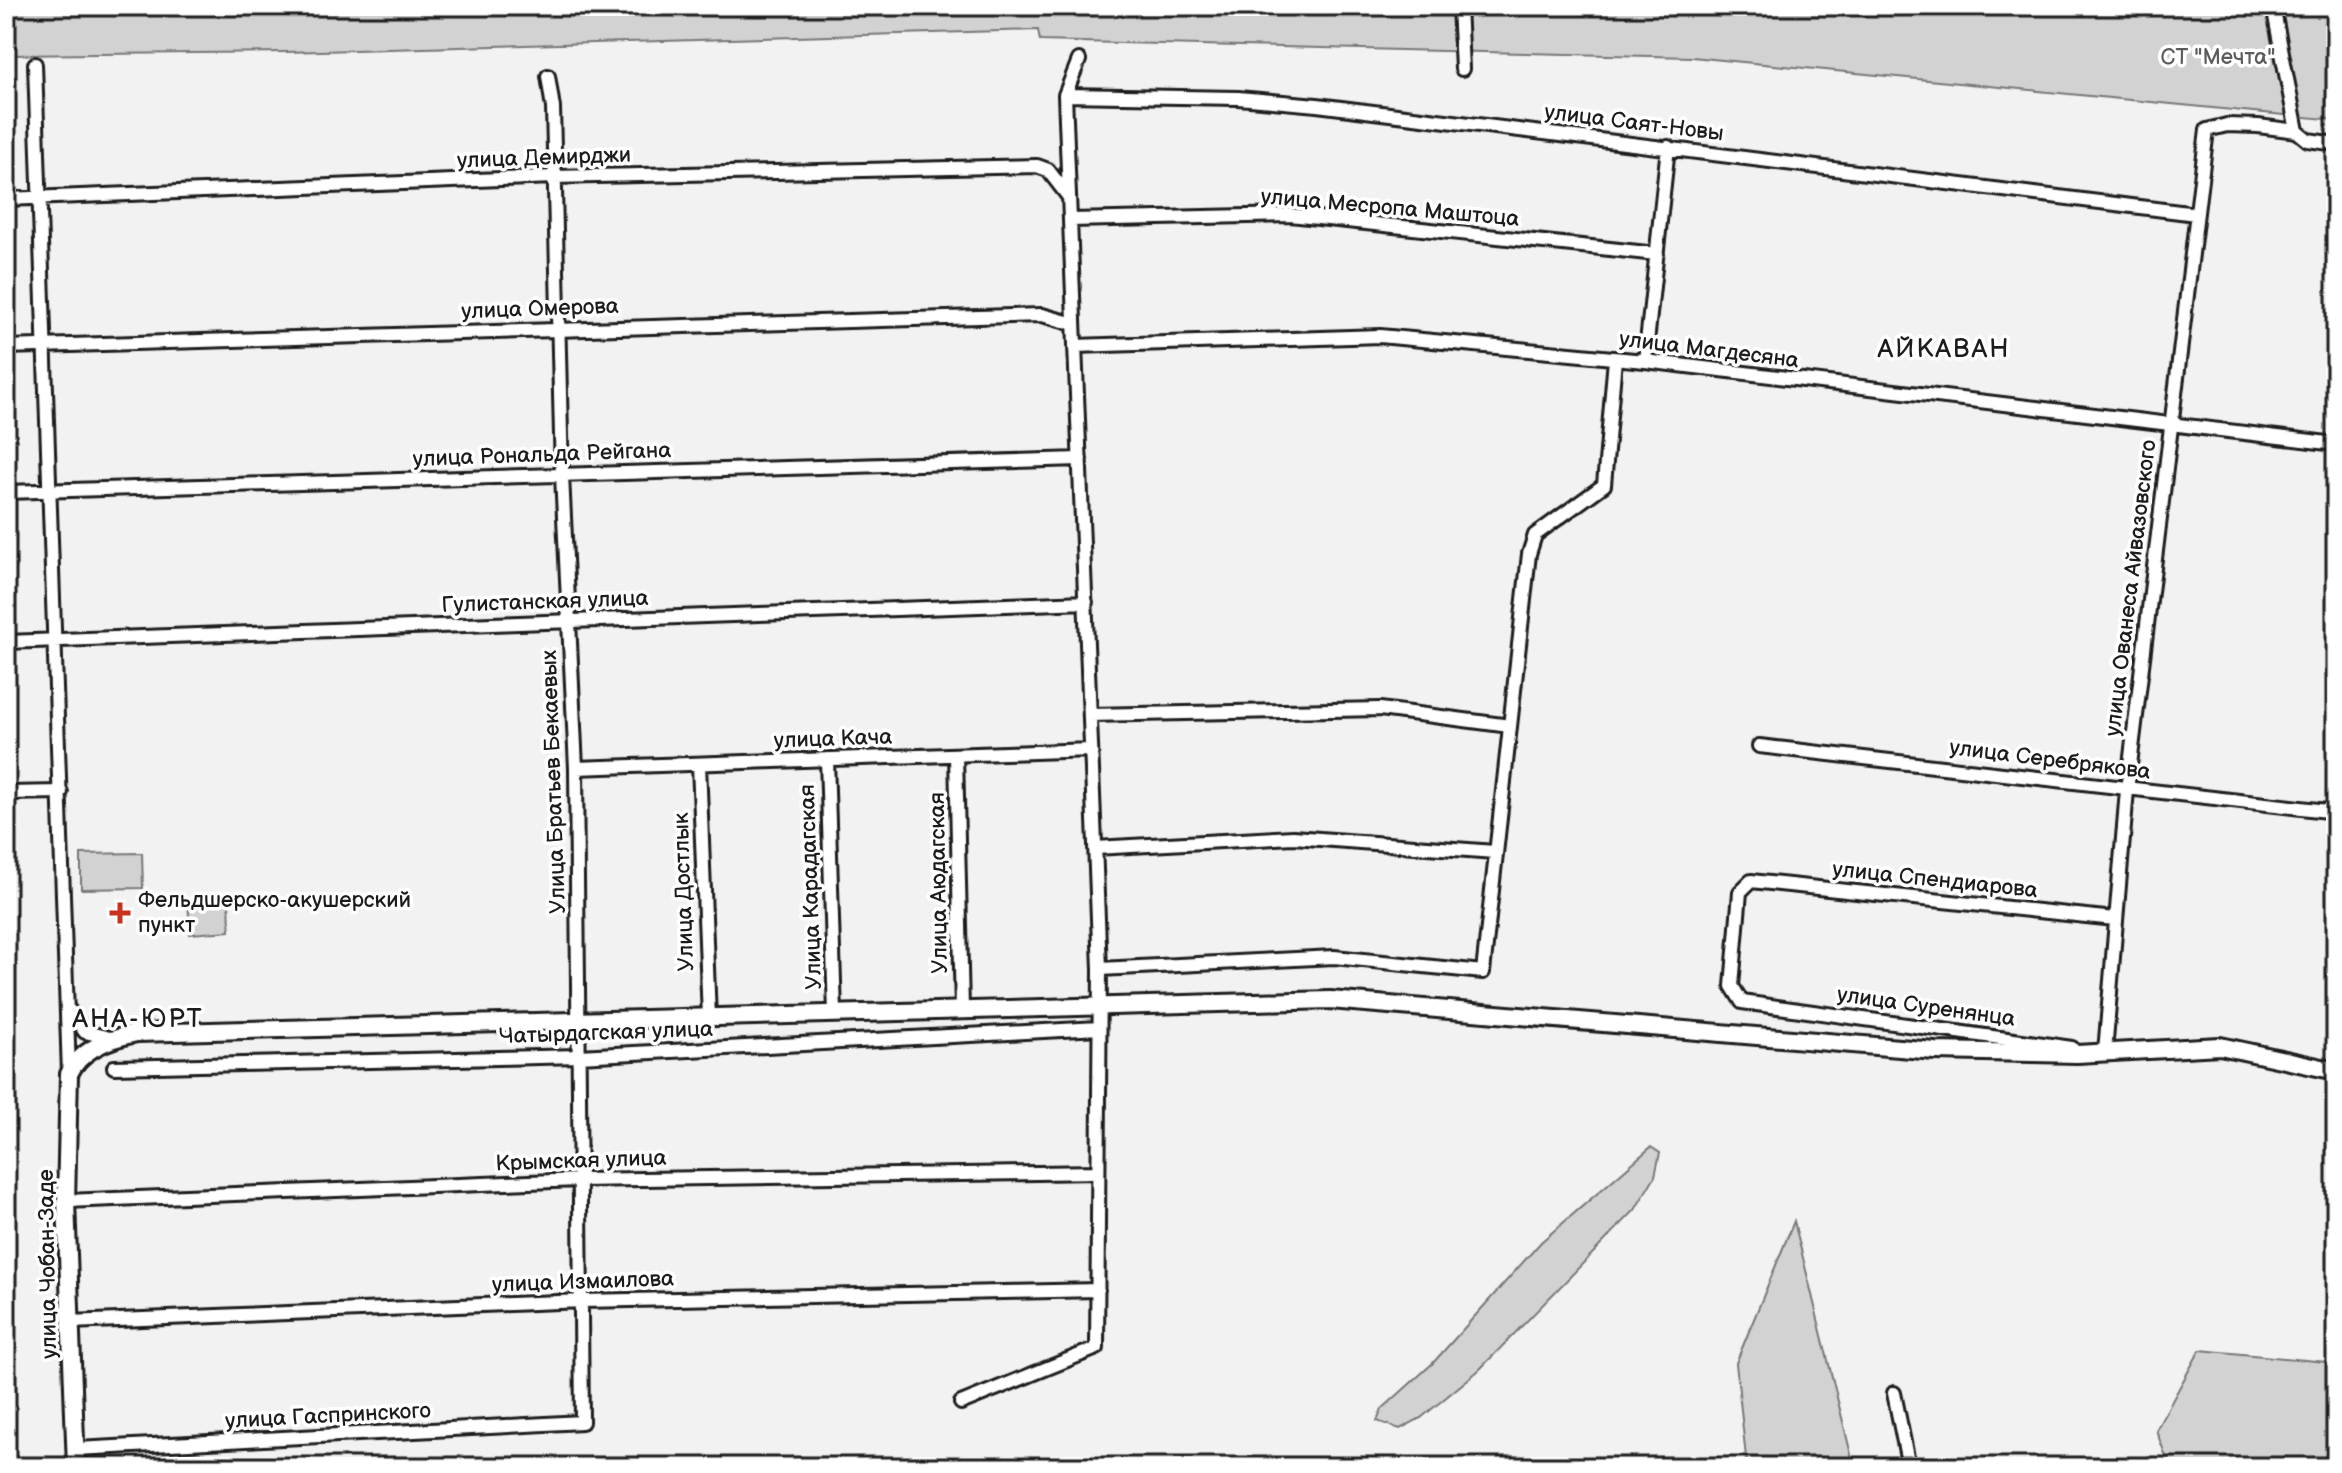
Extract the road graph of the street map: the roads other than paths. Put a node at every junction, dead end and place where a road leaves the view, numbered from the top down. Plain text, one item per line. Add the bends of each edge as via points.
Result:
1 (1459, 6) edge
2 (2273, 6) edge
3 (1079, 60) dead end
4 (35, 64) dead end
5 (1462, 69) dead end
6 (548, 76) dead end
7 (1065, 95) junction
8 (2297, 131) junction
9 (2336, 144) edge
10 (1668, 147) junction
11 (553, 177) junction
12 (41, 198) junction
13 (1069, 198) junction
14 (6, 199) edge
15 (2196, 214) junction
16 (1070, 220) junction
17 (1657, 254) junction
18 (1074, 324) junction
19 (558, 328) junction
20 (47, 346) junction
21 (1075, 346) junction
22 (6, 347) edge
23 (1615, 359) junction
24 (1645, 361) junction
25 (2170, 427) junction
26 (2336, 444) edge
27 (1080, 459) junction
28 (562, 475) junction
29 (50, 490) junction
30 (6, 492) edge
31 (1086, 602) junction
32 (569, 621) junction
33 (53, 641) junction
34 (6, 642) edge
35 (1090, 715) junction
36 (1510, 726) junction
37 (1759, 746) dead end
38 (1091, 750) junction
39 (956, 755) junction
40 (827, 759) junction
41 (699, 764) junction
42 (576, 768) junction
43 (2127, 790) junction
44 (61, 792) junction
45 (6, 793) edge
46 (2336, 812) edge
47 (1095, 848) junction
48 (1495, 852) junction
49 (2115, 919) junction
50 (1100, 969) junction
51 (67, 998) junction
52 (1742, 1002) joint
53 (1099, 1005) junction
54 (962, 1010) junction
55 (835, 1014) junction
56 (709, 1018) junction
57 (579, 1021) junction
58 (1099, 1028) junction
59 (110, 1038) junction
60 (2105, 1052) junction
61 (579, 1056) junction
62 (72, 1067) junction
63 (114, 1067) dead end
64 (2336, 1071) edge
65 (1098, 1172) junction
66 (578, 1180) junction
67 (66, 1201) junction
68 (1098, 1290) junction
69 (582, 1301) junction
70 (70, 1322) junction
71 (1894, 1393) dead end
72 (961, 1403) dead end
73 (582, 1422) joint
74 (77, 1449) junction
75 (76, 1467) edge
76 (1909, 1467) edge

1 - 5 street
2 - 8 street
3 - 7 street
4 - 12 street
6 - 11 street, Улица Братьев Бекаевых
7 - 10 street, улица Саят-Новы via 1238,98
7 - 13 street
8 - 9 street via 2308,140
8 - 15 street, улица Ованеса Айвазовского via 2227,125 2207,130
10 - 15 street, улица Саят-Новы
10 - 17 street
11 - 12 street, улица Демирджи
11 - 13 street, улица Демирджи via 1037,166 1048,170
11 - 19 street, Улица Братьев Бекаевых
12 - 14 street, улица Демирджи
12 - 20 street
13 - 16 street
15 - 25 street, улица Ованеса Айвазовского
16 - 17 street, улица Месропа Маштоца via 1290,215
16 - 18 street
17 - 24 street
18 - 19 street, улица Омерова via 1042,315
18 - 21 street
19 - 20 street, улица Омерова
19 - 28 street, Улица Братьев Бекаевых
20 - 22 street, улица Омерова
20 - 29 street
21 - 23 street, улица Магдесяна via 1380,336
21 - 27 street
23 - 24 street, улица Магдесяна
23 - 36 street via 1604,485 1535,535 1529,554
24 - 25 street, улица Магдесяна
25 - 26 street, улица Магдесяна
25 - 43 street, улица Ованеса Айвазовского
27 - 28 street, улица Рональда Рейгана
27 - 31 street
28 - 29 street, улица Рональда Рейгана
28 - 32 street, Улица Братьев Бекаевых
29 - 30 street, улица Рональда Рейгана
29 - 33 street
31 - 32 street, Гулистанская улица
31 - 35 street
32 - 33 street, Гулистанская улица
32 - 42 street, Улица Братьев Бекаевых
33 - 34 street, Гулистанская улица
33 - 44 street
35 - 36 street via 1380,709
35 - 38 street
36 - 48 street
37 - 43 street, улица Серебрякова
38 - 39 street, улица Кача
38 - 47 street
39 - 40 street, улица Кача
39 - 54 street, Улица Аюдагская
40 - 41 street, улица Кача
40 - 55 street, Улица Карадагская
41 - 42 street, улица Кача
41 - 56 street, Улица Достлык
42 - 57 street, Улица Братьев Бекаевых
43 - 46 street, улица Серебрякова
43 - 49 street, улица Ованеса Айвазовского
44 - 45 street
44 - 51 street
47 - 48 street via 1293,837
47 - 50 street
48 - 50 street via 1483,972 1334,957
49 - 52 street, улица Спендиарова via 1751,881 1740,892 1732,986
49 - 60 street, улица Ованеса Айвазовского
50 - 53 street
51 - 59 street via 80,1028
51 - 62 street
52 - 60 street, улица Суренянца
53 - 54 main road
53 - 58 street
53 - 60 main road via 1330,1000 1935,1051
54 - 55 main road
55 - 56 main road
56 - 57 main road
57 - 59 main road via 137,1033
57 - 61 street, Улица Братьев Бекаевых
58 - 61 street, Чатырдагская улица
58 - 65 street
59 - 62 main road
60 - 64 main road via 2220,1046
61 - 63 street, Чатырдагская улица
61 - 66 street, Улица Братьев Бекаевых
62 - 67 main road, улица Чобан-Заде
65 - 66 street, Крымская улица
65 - 68 street
66 - 67 street, Крымская улица
66 - 69 street, Улица Братьев Бекаевых
67 - 70 main road, улица Чобан-Заде
68 - 69 street, улица Измаилова
68 - 72 street via 1097,1348
69 - 70 street, улица Измаилова
69 - 73 street, Улица Братьев Бекаевых
70 - 74 main road, улица Чобан-Заде
71 - 76 street
73 - 74 street, улица Гаспринского
74 - 75 main road, улица Чобан-Заде

